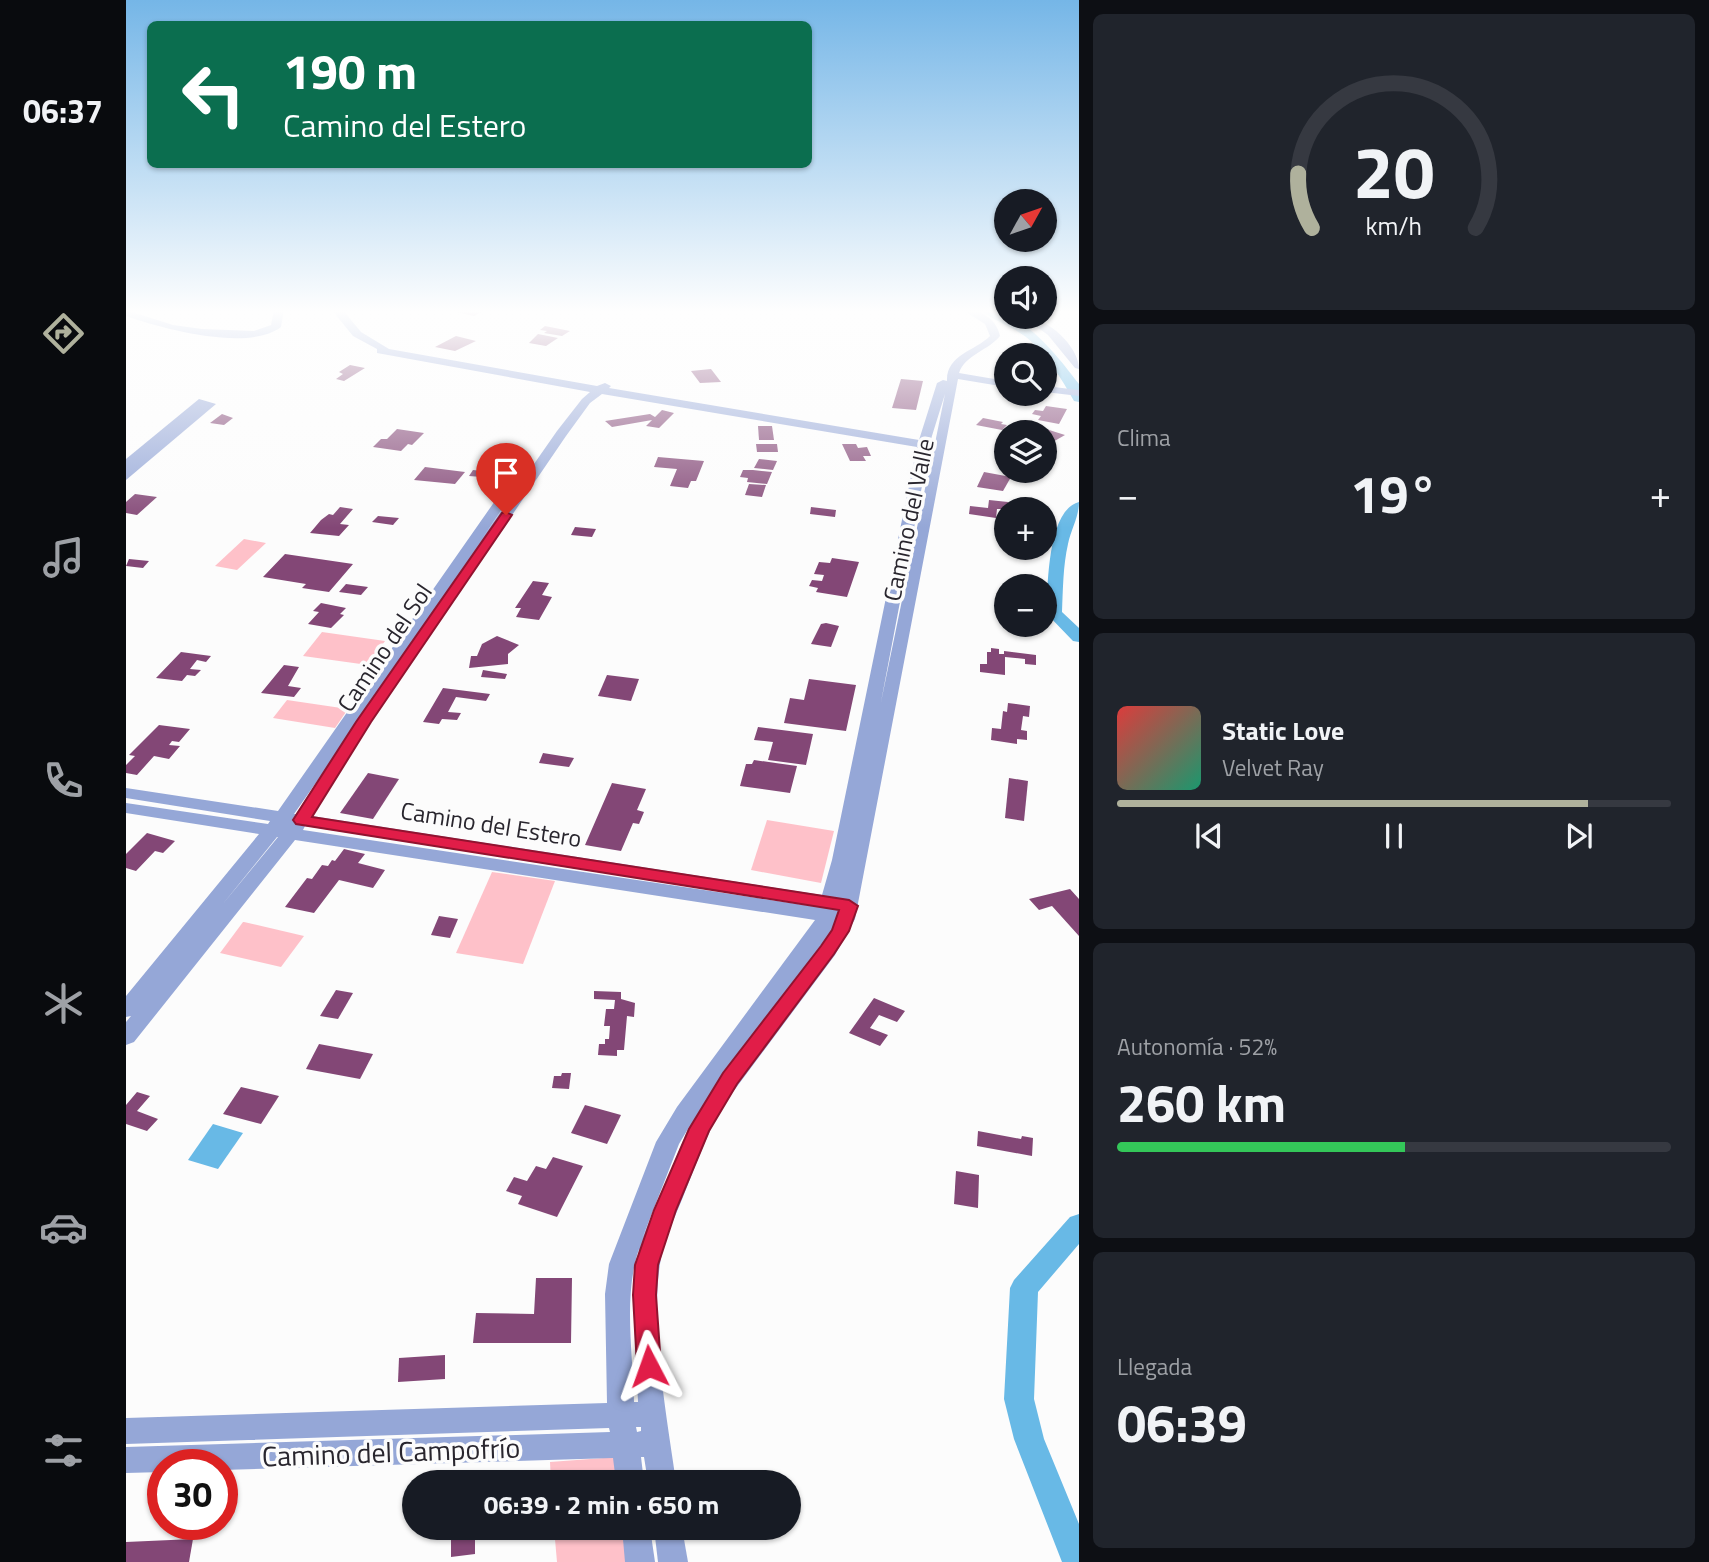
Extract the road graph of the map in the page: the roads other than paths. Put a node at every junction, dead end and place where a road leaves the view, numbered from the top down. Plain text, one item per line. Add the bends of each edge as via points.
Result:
1 (557, 382) edge
2 (953, 382) edge
3 (592, 388) junction
4 (933, 443) junction
5 (126, 466) edge
6 (126, 476) edge
7 (126, 793) edge
8 (126, 808) edge
9 (286, 826) junction
10 (838, 911) junction
11 (126, 1010) edge
12 (126, 1037) edge
13 (652, 1414) junction
14 (621, 1415) junction
15 (126, 1431) edge
16 (656, 1444) junction
17 (626, 1445) junction
18 (126, 1460) edge
19 (629, 1470) edge
20 (660, 1470) edge
21 (637, 1540) edge
22 (670, 1540) edge
23 (640, 1562) edge
24 (673, 1562) edge

1 - 3 street
2 - 4 street, Camino del Valle
3 - 4 street
3 - 9 street, Camino del Sol via 363,722
4 - 10 street, Camino del Valle
5 - 6 street via 199,402 210,404
7 - 9 street, Camino del Estero
8 - 9 street, Camino del Estero
9 - 10 street, Camino del Estero
9 - 11 street, Camino del Sol
9 - 12 street, Camino del Sol
10 - 13 street, Camino del Valle via 828,950 713,1103 665,1210 646,1265 644,1295
10 - 14 street, Camino del Valle via 668,1142 621,1264
13 - 14 street, Camino del Campofrío
13 - 16 street, Camino del Valle
14 - 15 street, Camino del Campofrío
14 - 17 street, Camino del Valle
16 - 17 street, Camino del Campofrío
16 - 20 street, Camino del Valle
17 - 18 street, Camino del Campofrío
17 - 19 street, Camino del Valle
21 - 23 street
22 - 24 street

